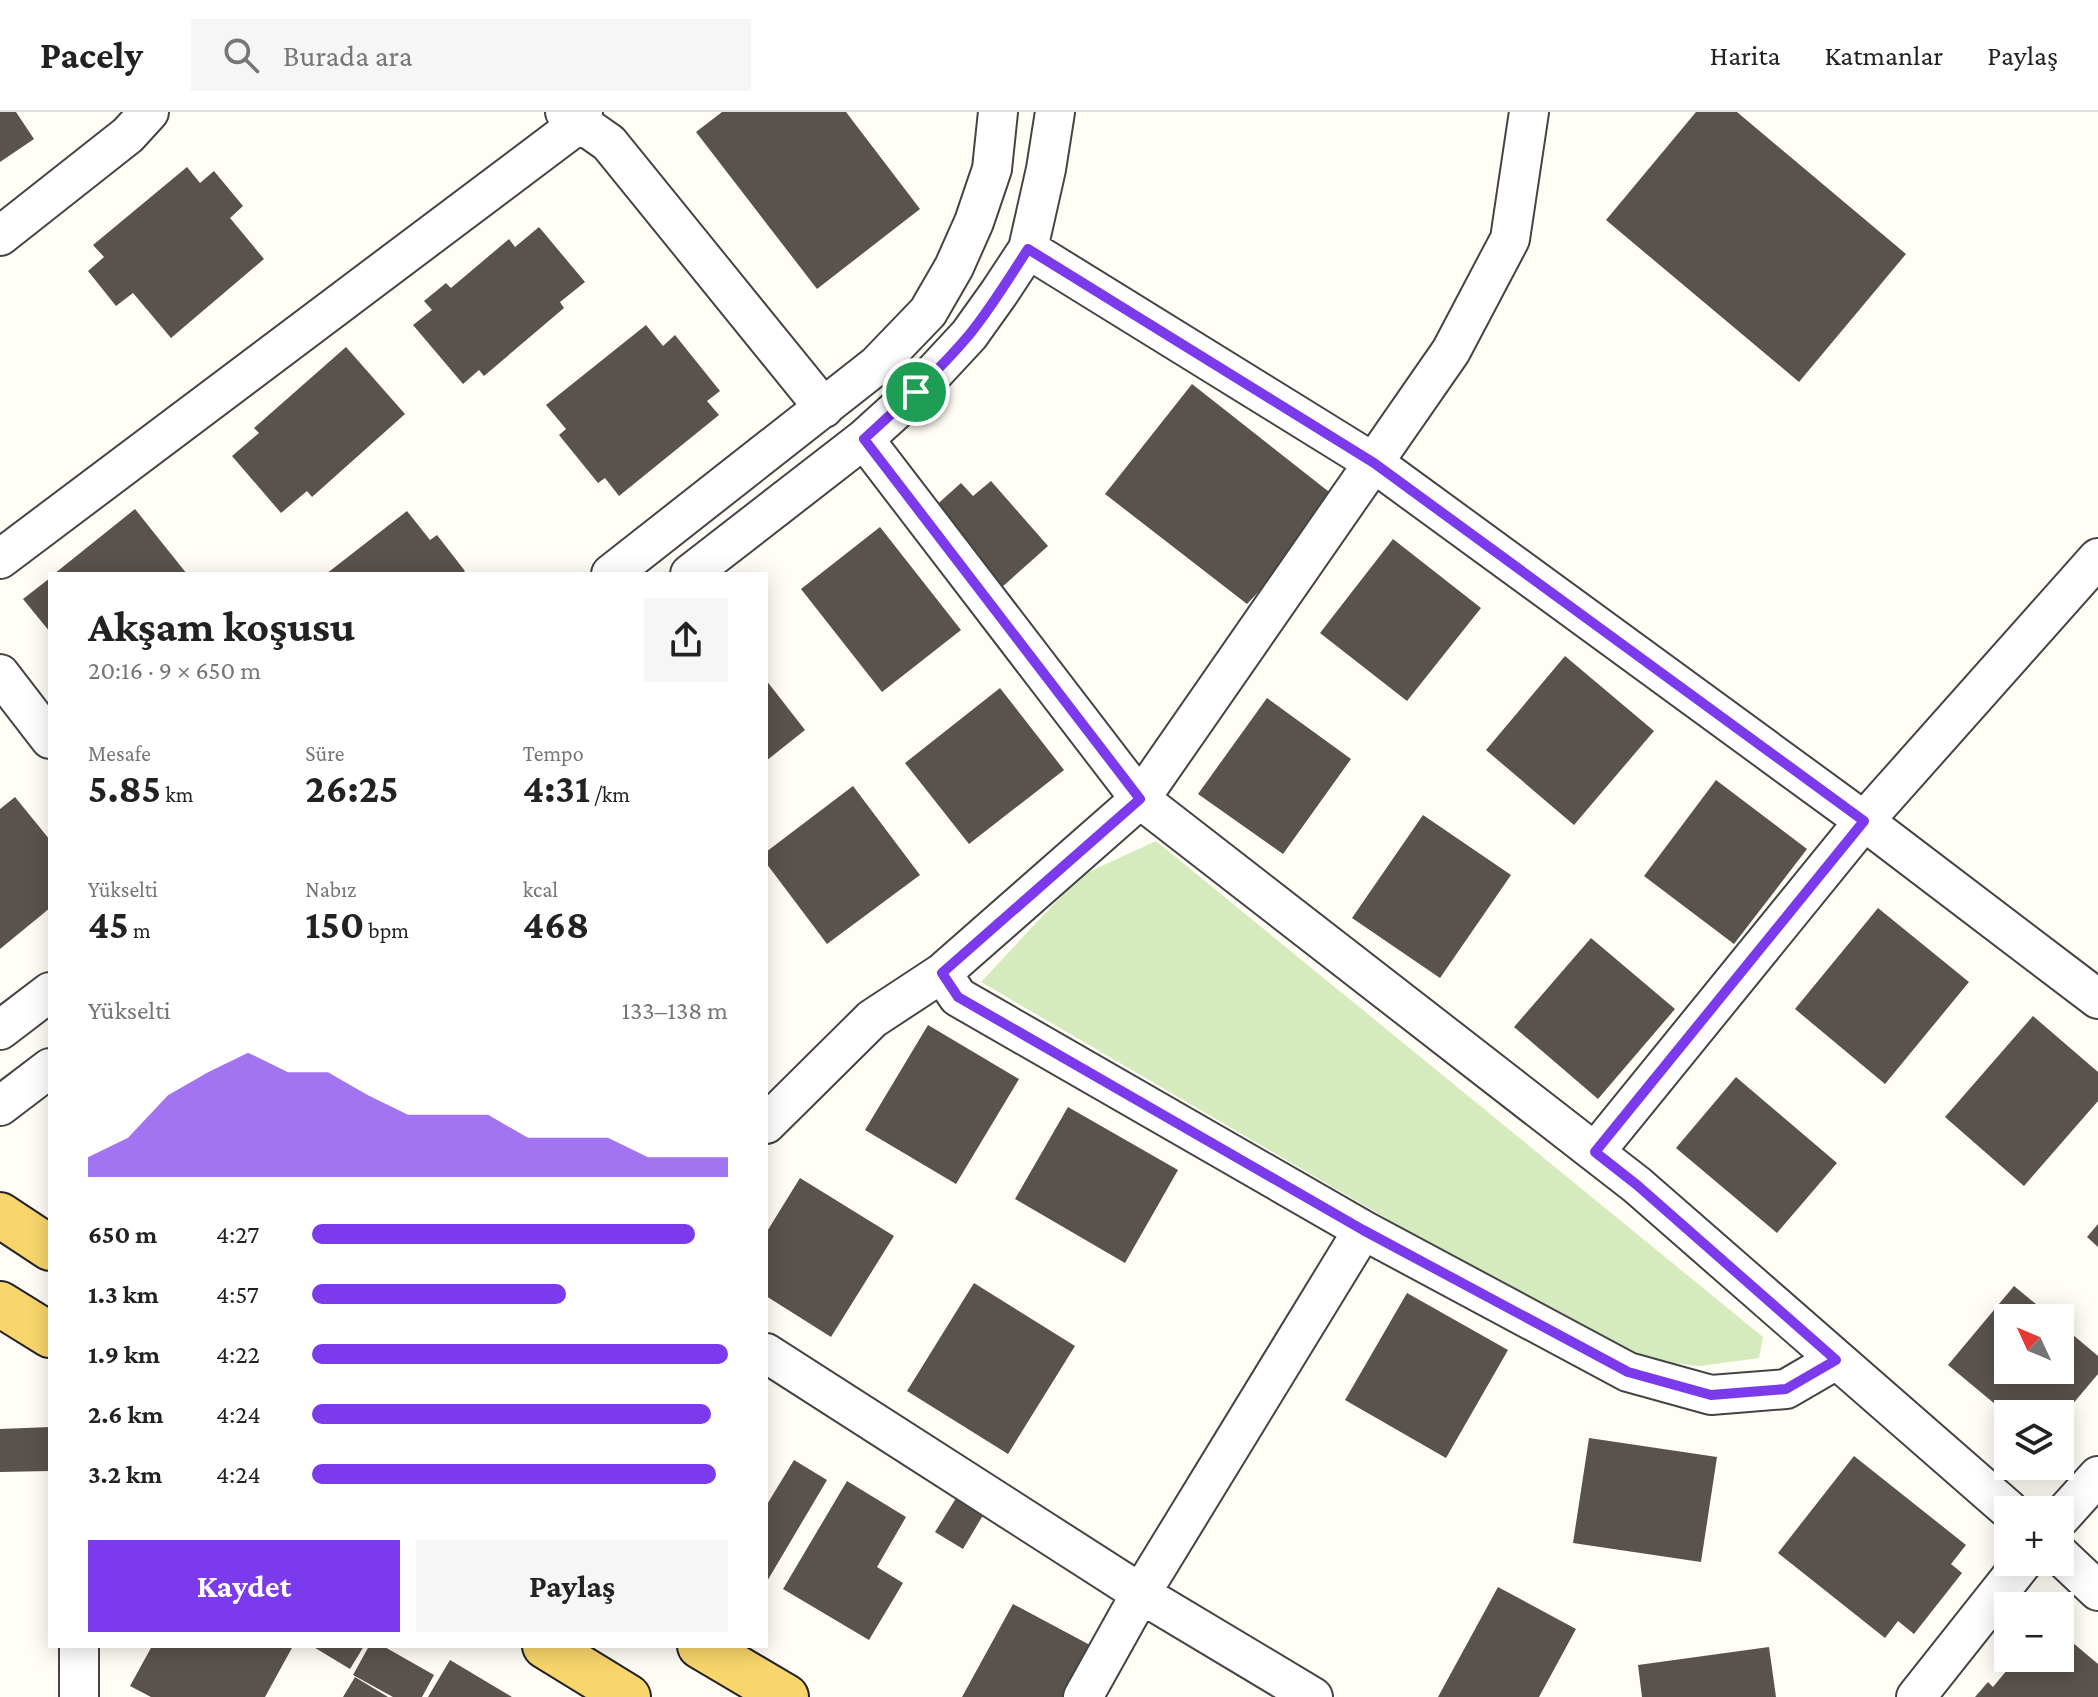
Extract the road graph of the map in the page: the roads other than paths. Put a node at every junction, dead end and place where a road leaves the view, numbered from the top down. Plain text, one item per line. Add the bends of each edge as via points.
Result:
1 (149, 112) edge
2 (998, 112) edge
3 (1055, 112) edge
4 (1529, 112) edge
5 (576, 115) edge
6 (0, 236) edge
7 (1028, 249) junction
8 (824, 408) junction
9 (864, 439) junction
10 (1374, 463) junction
11 (2098, 558) edge
12 (0, 559) edge
13 (614, 572) edge
14 (693, 572) edge
15 (0, 674) edge
16 (48, 736) edge
17 (1140, 799) junction
18 (1864, 821) junction
19 (942, 973) junction
20 (48, 994) edge
21 (2098, 999) edge
22 (0, 1030) edge
23 (48, 1070) edge
24 (0, 1106) edge
25 (768, 1122) edge
26 (1595, 1152) junction
27 (0, 1215) edge
28 (1363, 1230) junction
29 (48, 1247) edge
30 (0, 1304) edge
31 (48, 1334) edge
32 (768, 1354) edge
33 (1836, 1360) junction
34 (2098, 1476) edge
35 (1994, 1497) edge
36 (2074, 1503) edge
37 (2074, 1568) edge
38 (2012, 1576) edge
39 (2098, 1591) edge
40 (1141, 1593) junction
41 (79, 1648) edge
42 (548, 1648) edge
43 (703, 1648) edge
44 (79, 1697) edge
45 (628, 1697) edge
46 (786, 1697) edge
47 (1083, 1697) edge
48 (1313, 1697) edge
49 (1916, 1697) edge

1 - 6 street via 128,135
2 - 8 street via 992,169 974,222 928,312 877,365
3 - 7 street
4 - 10 street via 1510,239 1451,351
5 - 8 street via 609,143
5 - 12 street
7 - 9 street via 969,335
7 - 10 street
8 - 13 street
9 - 14 street
9 - 17 street
10 - 17 street
10 - 18 street
11 - 18 street
15 - 16 street
17 - 19 street
17 - 26 street
18 - 21 street
18 - 26 street
19 - 25 street via 872,1019
19 - 28 street via 958,997
20 - 22 street
23 - 24 street
26 - 33 street
27 - 29 main road
28 - 33 street via 1628,1372 1711,1395 1786,1389
28 - 40 street
30 - 31 main road
32 - 40 street
33 - 35 street
34 - 36 street
37 - 39 street
38 - 49 street
40 - 47 street
40 - 48 street
41 - 44 street
42 - 45 main road
43 - 46 main road

